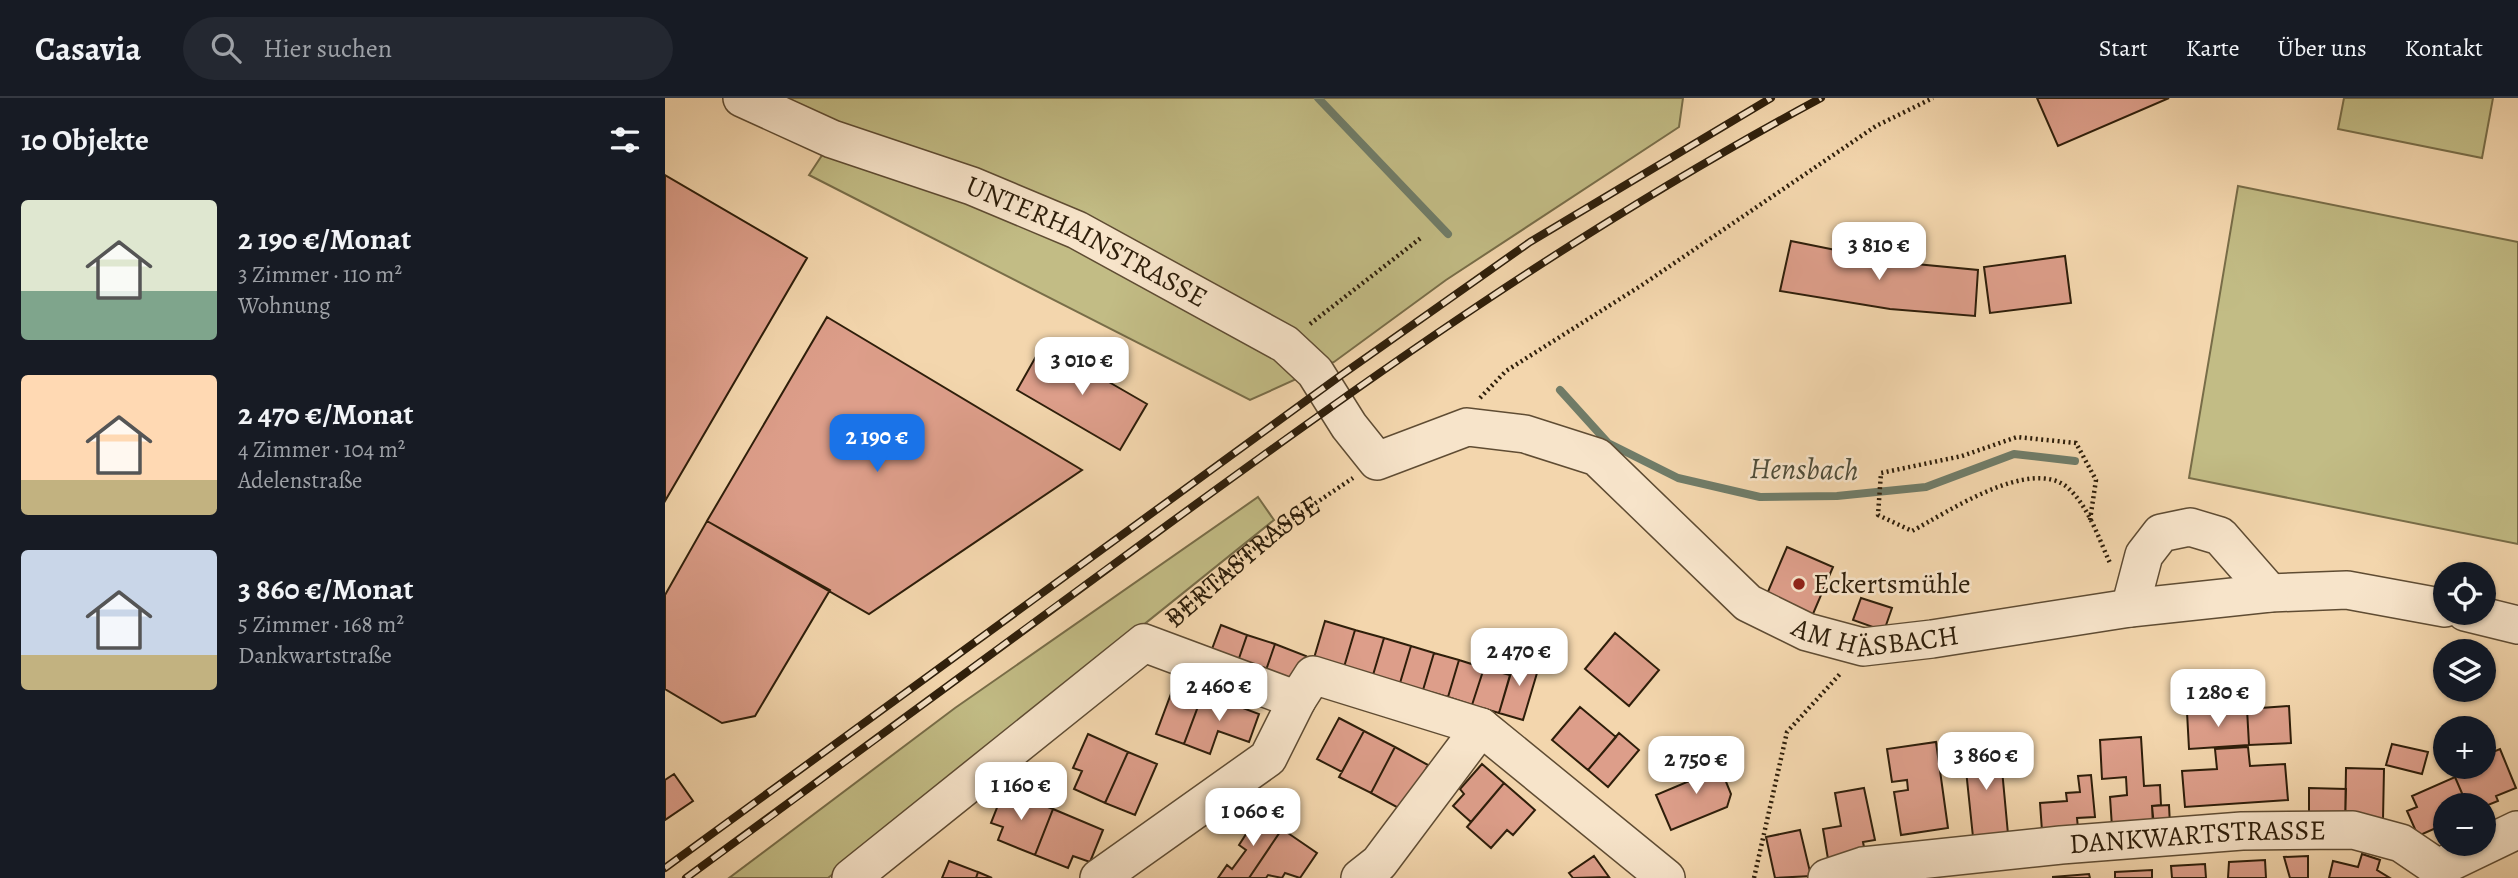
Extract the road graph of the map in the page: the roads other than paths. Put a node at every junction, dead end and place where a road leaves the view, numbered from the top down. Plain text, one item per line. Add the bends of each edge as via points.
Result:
1 (742, 98) edge
2 (1377, 461) joint
3 (2270, 593) junction
4 (2433, 606) edge
5 (2130, 608) junction
6 (2496, 620) edge
7 (2518, 625) edge
8 (1297, 700) junction
9 (1481, 727) junction
10 (2517, 830) edge
11 (851, 878) edge
12 (1099, 878) edge
13 (1360, 878) edge
14 (1666, 878) edge
15 (1827, 878) edge

1 - 2 street, UNTERHAINSTRASSE via 832,139 972,186 1077,230 1285,344 1315,372
2 - 5 street, AM HÄSBACH via 1467,427 1525,434 1597,457 1748,603 1807,632 1863,647
3 - 4 street, AM HÄSBACH via 2347,590
3 - 5 street, AM HÄSBACH
3 - 5 street via 2220,536 2190,527 2161,533 2144,555
6 - 7 street
8 - 9 street via 1313,675
8 - 11 street, BERTASTRASSE via 1144,643
8 - 12 street via 1268,758
9 - 13 street via 1379,863
9 - 14 street
10 - 15 street, DANKWARTSTRASSE via 2438,868 2401,843 2353,830 2242,831 1863,866

